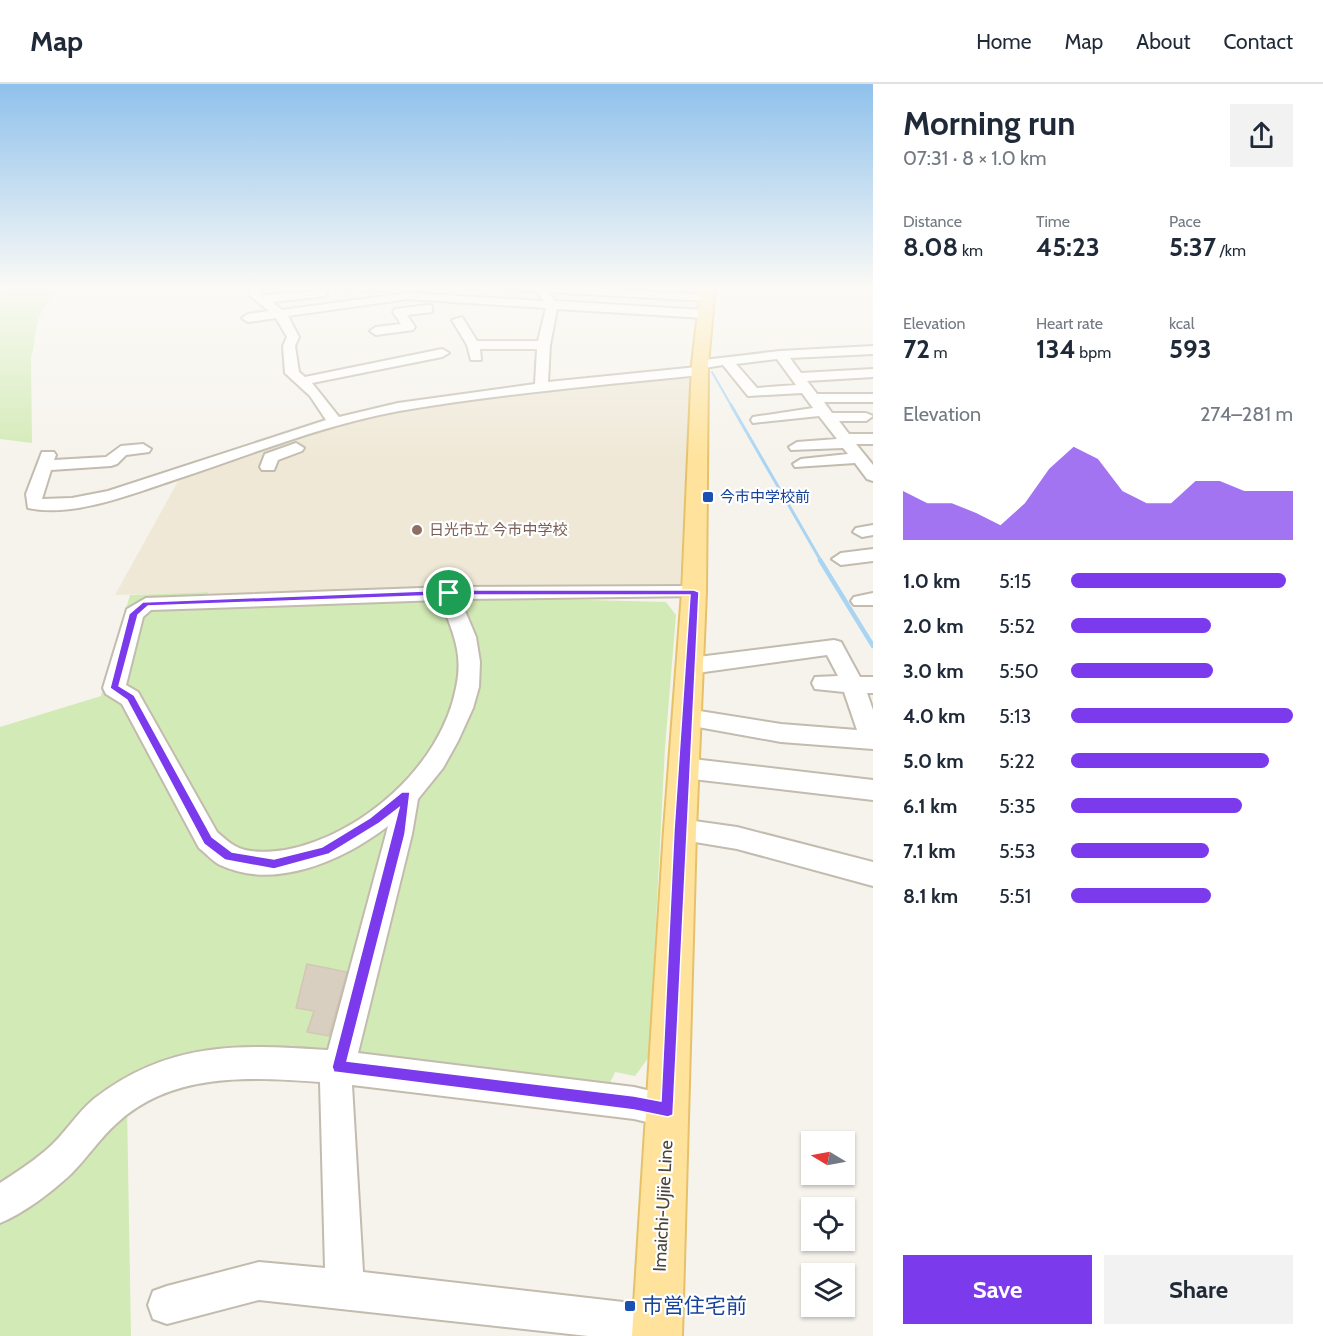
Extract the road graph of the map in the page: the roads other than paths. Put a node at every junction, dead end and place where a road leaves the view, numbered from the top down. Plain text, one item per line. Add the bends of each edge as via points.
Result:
1 (290, 344) edge
2 (358, 344) edge
3 (415, 344) edge
4 (471, 344) edge
5 (702, 344) edge
6 (544, 345) joint
7 (873, 350) edge
8 (442, 353) dead end
9 (780, 355) junction
10 (726, 361) junction
11 (700, 368) junction
12 (873, 373) edge
13 (304, 381) junction
14 (544, 387) junction
15 (805, 388) junction
16 (873, 398) edge
17 (825, 414) junction
18 (866, 417) dead end
19 (758, 420) dead end
20 (335, 422) junction
21 (873, 439) edge
22 (847, 441) junction
23 (797, 447) dead end
24 (143, 449) dead end
25 (860, 458) junction
26 (801, 464) dead end
27 (268, 467) dead end
28 (873, 476) edge
29 (873, 555) edge
30 (842, 559) dead end
31 (694, 592) junction
32 (449, 593) junction
33 (690, 666) junction
34 (823, 683) dead end
35 (863, 685) edge
36 (687, 717) junction
37 (684, 768) junction
38 (873, 790) edge
39 (406, 796) junction
40 (680, 830) junction
41 (873, 874) edge
42 (339, 1067) junction
43 (668, 1110) junction
44 (0, 1205) edge
45 (345, 1288) junction
46 (167, 1305) dead end
47 (657, 1330) edge

1 - 13 street via 292,373
2 - 13 street
3 - 8 street
4 - 6 street via 475,351
5 - 11 main road, Imaichi-Ujiie Line
6 - 14 street
7 - 9 street
9 - 10 street
9 - 15 street
10 - 11 street
10 - 15 street via 753,393
11 - 14 street
11 - 31 main road, Imaichi-Ujiie Line
12 - 15 street
13 - 20 street
14 - 20 street via 398,406
15 - 16 street
15 - 17 street
17 - 18 street
17 - 19 street
17 - 22 street
20 - 24 street via 111,495 72,503 34,504 46,461 111,462 121,451
20 - 27 street via 293,449 268,459
21 - 22 street
22 - 23 street
22 - 25 street
25 - 26 street
25 - 28 street
29 - 30 street
31 - 32 street
31 - 33 main road, Imaichi-Ujiie Line
32 - 39 street via 464,631 467,692 445,746
32 - 39 street via 146,604 136,610 114,688 130,698 208,840 230,857 259,864 293,861 325,851
33 - 35 street via 834,647
33 - 36 main road, Imaichi-Ujiie Line
34 - 35 street
35 - 36 street via 872,740 781,732
36 - 37 main road, Imaichi-Ujiie Line
37 - 38 street
37 - 40 main road, Imaichi-Ujiie Line
39 - 42 street
40 - 41 street via 737,838
40 - 43 main road, Imaichi-Ujiie Line
42 - 43 street
42 - 44 street via 219,1064 172,1072 129,1094 105,1112 58,1163
42 - 45 street via 336,1130
43 - 47 main road, Imaichi-Ujiie Line
45 - 46 street via 259,1281
45 - 47 street

